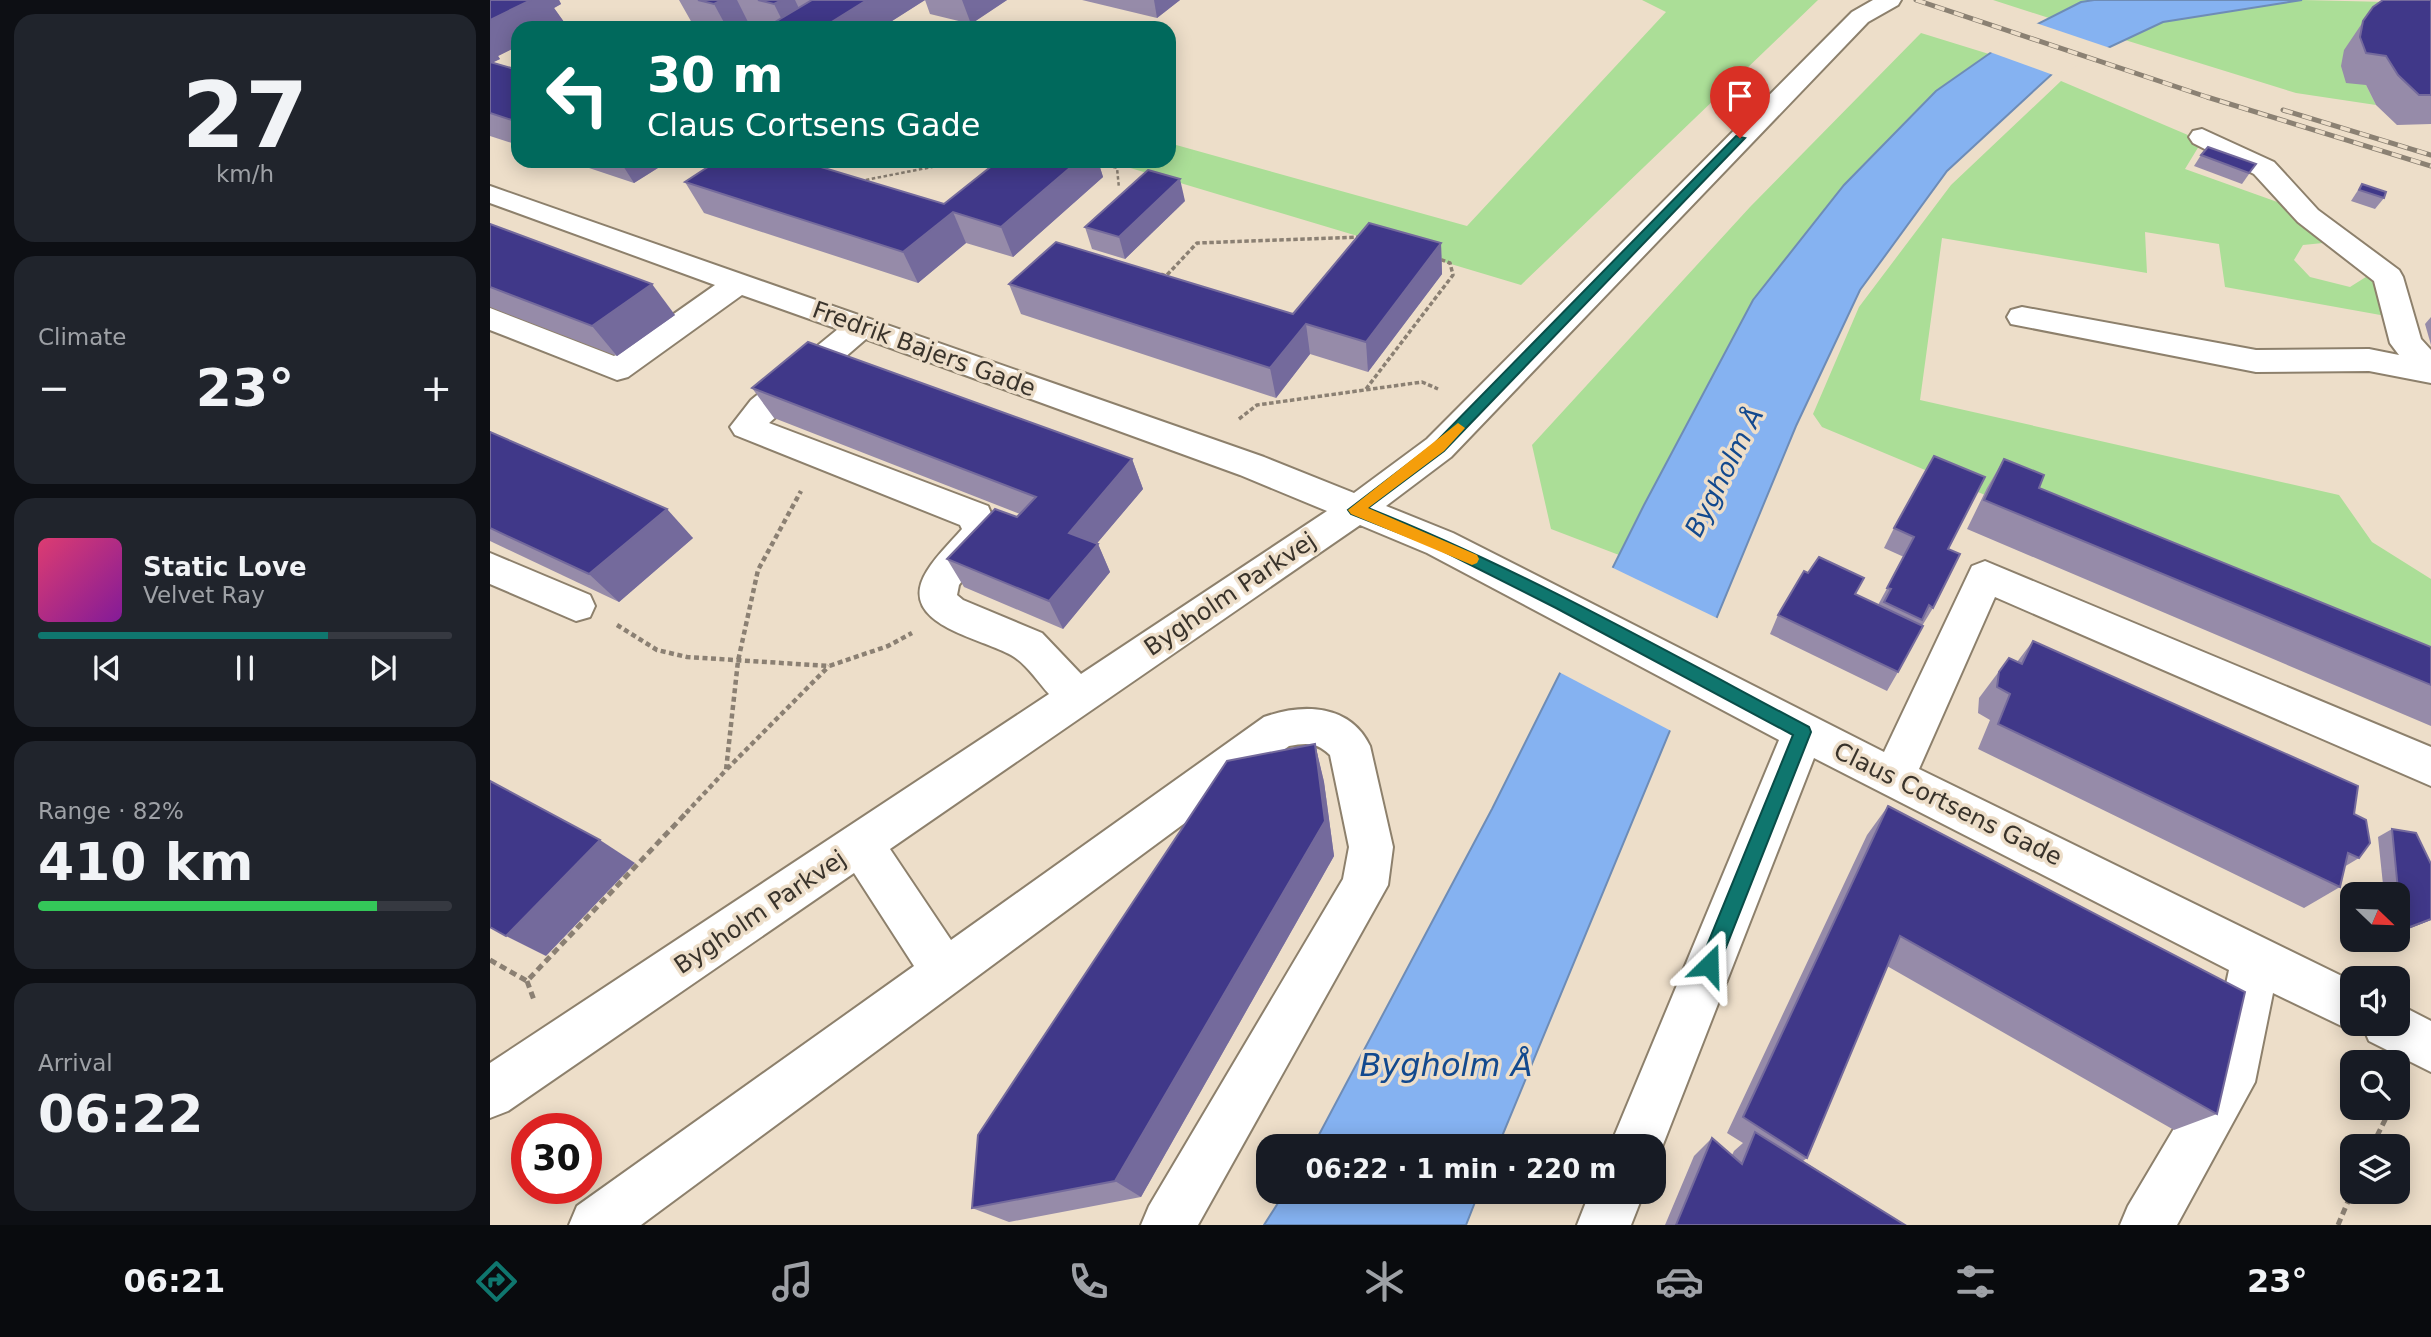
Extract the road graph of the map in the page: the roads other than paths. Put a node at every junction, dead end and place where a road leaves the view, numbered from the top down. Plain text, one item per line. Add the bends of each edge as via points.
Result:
1 (1890, 0) edge
2 (2202, 137) dead end
3 (490, 194) edge
4 (738, 283) junction
5 (2022, 317) dead end
6 (490, 318) edge
7 (862, 327) junction
8 (2431, 370) edge
9 (1356, 510) junction
10 (490, 568) edge
11 (576, 606) road end
12 (1078, 698) junction
13 (1803, 732) junction
14 (2431, 767) edge
15 (1894, 777) junction
16 (861, 844) junction
17 (2256, 958) junction
18 (945, 972) junction
19 (2340, 1001) edge
20 (2409, 1036) edge
21 (2431, 1047) edge
22 (490, 1093) edge
23 (1641, 1134) edge
24 (1612, 1204) edge
25 (596, 1225) edge
26 (1168, 1225) edge
27 (1604, 1225) edge
28 (2147, 1225) edge

1 - 9 street, Bygholm Parkvej via 1860,17 1439,448
2 - 8 street via 2264,168 2308,216 2388,277 2406,343
3 - 4 street, Fredrik Bajers Gade
4 - 6 street via 617,369
4 - 7 street, Fredrik Bajers Gade
5 - 8 street via 2256,361 2369,360
7 - 9 street, Fredrik Bajers Gade via 1209,451
7 - 12 street via 763,408 747,427 975,516 981,532 941,580 937,599 948,611 1028,645
9 - 12 street, Bygholm Parkvej
9 - 13 street, Claus Cortsens Gade via 1440,543
10 - 11 street
12 - 16 street, Bygholm Parkvej
13 - 15 street, Claus Cortsens Gade
13 - 23 street
14 - 15 street via 1984,576
15 - 17 street, Claus Cortsens Gade
16 - 18 street
16 - 22 street, Bygholm Parkvej
17 - 19 street, Claus Cortsens Gade
17 - 28 street via 2230,1082
18 - 25 street
18 - 26 street via 1279,730 1307,724 1332,730 1349,746 1371,847 1365,886
20 - 21 street
24 - 27 street

